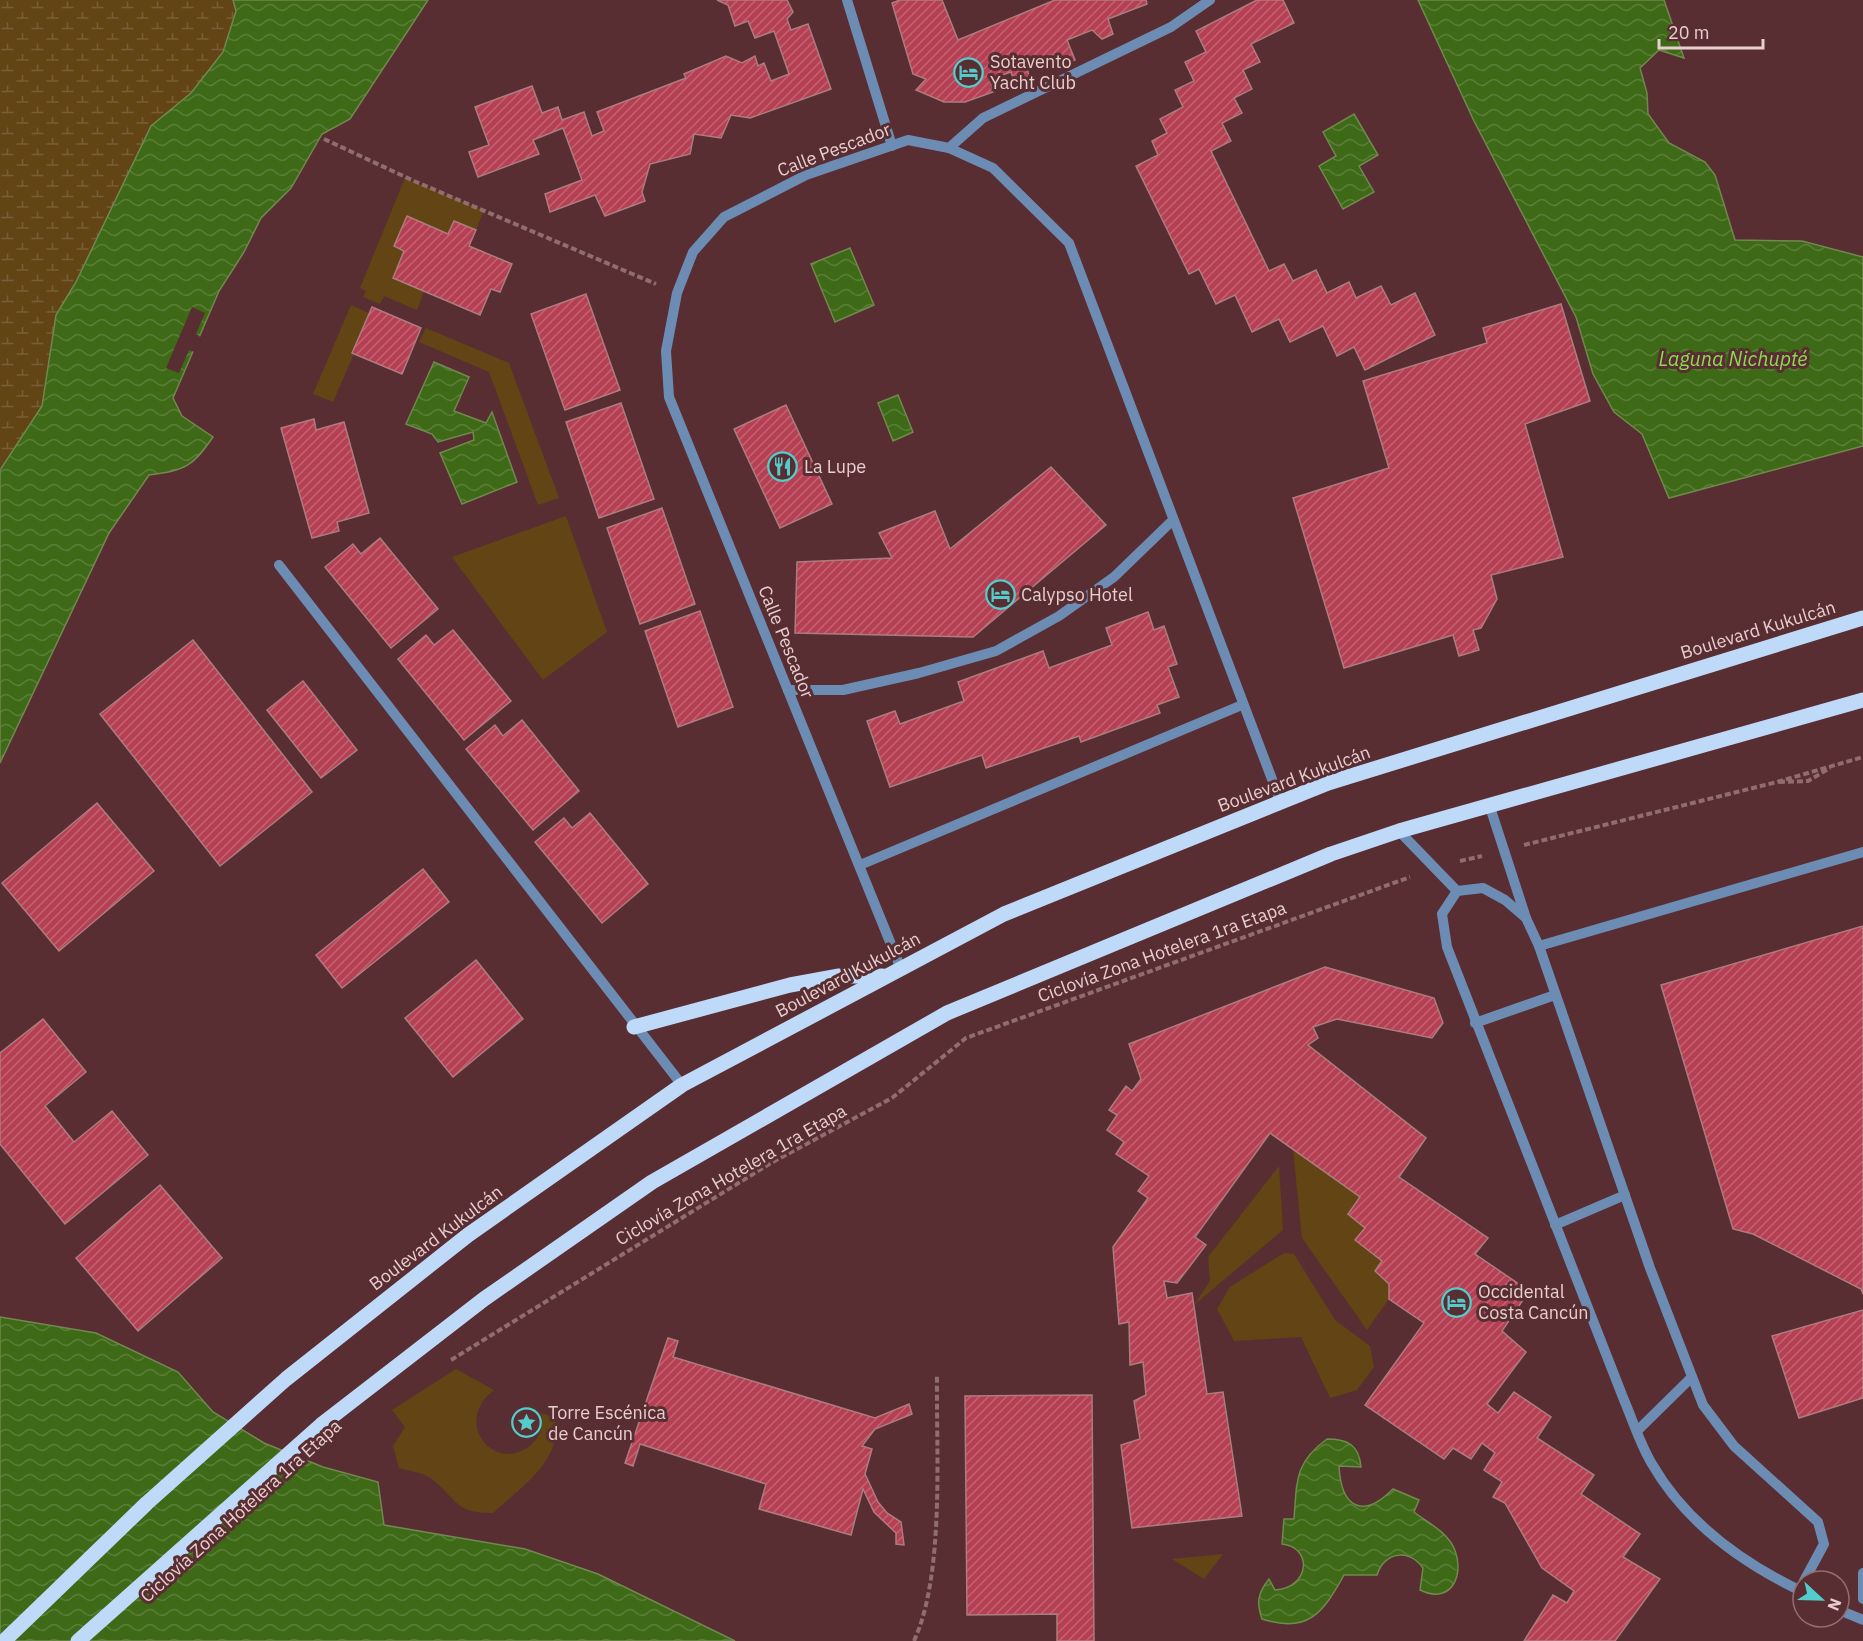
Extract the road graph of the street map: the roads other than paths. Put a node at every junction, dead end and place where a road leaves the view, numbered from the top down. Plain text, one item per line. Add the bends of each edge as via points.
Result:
1 (846, 0) edge
2 (1210, 0) edge
3 (892, 146) junction
4 (949, 148) junction
5 (1173, 520) junction
6 (279, 565) dead end
7 (1863, 618) edge
8 (788, 690) junction
9 (1863, 700) edge
10 (1242, 705) junction
11 (1281, 803) junction
12 (1489, 804) junction
13 (1398, 831) junction
14 (1863, 852) edge
15 (860, 865) junction
16 (1456, 891) junction
17 (1526, 918) junction
18 (1539, 946) junction
19 (901, 969) junction
20 (886, 976) junction
21 (1555, 995) junction
22 (1475, 1023) junction
23 (634, 1027) junction
24 (682, 1085) junction
25 (1625, 1195) junction
26 (1555, 1225) junction
27 (1692, 1377) junction
28 (1637, 1431) junction
29 (1811, 1569) edge
30 (1863, 1573) edge
31 (1791, 1583) edge
32 (1863, 1599) edge
33 (4, 1641) edge
34 (78, 1641) edge

1 - 3 street
2 - 4 street via 1172,27 983,118
3 - 4 street, Calle Pescador via 908,140
3 - 8 street, Calle Pescador via 806,175 724,217 693,252 677,293 666,351 669,397
4 - 5 street, Calle Pescador via 993,168 1070,243
5 - 8 street via 1114,577 1059,616 996,651 843,690
5 - 10 street, Calle Pescador
6 - 23 street
7 - 11 main road, Boulevard Kukulcán via 1328,783
8 - 15 street, Calle Pescador
9 - 12 main road
10 - 11 street, Calle Pescador
10 - 15 street
11 - 19 main road, Boulevard Kukulcán via 1004,914
12 - 13 main road
12 - 17 street
13 - 16 street
13 - 34 main road via 1331,854 947,1013 652,1182 484,1299 321,1425
14 - 18 street
15 - 19 street, Calle Pescador
16 - 17 street via 1483,888
16 - 22 street via 1442,914 1447,947
17 - 18 street
18 - 21 street
19 - 20 main road, Boulevard Kukulcán
20 - 23 main road via 839,976 790,985
20 - 24 main road, Boulevard Kukulcán
21 - 22 street
21 - 25 street
22 - 26 street
23 - 24 street
24 - 33 main road, Boulevard Kukulcán via 468,1235 286,1379 147,1503
25 - 26 street
25 - 27 street
26 - 28 street
27 - 28 street
27 - 29 street via 1703,1405 1734,1446 1818,1522 1824,1544
28 - 31 street via 1651,1463 1683,1508 1731,1551 1772,1577
30 - 32 street

